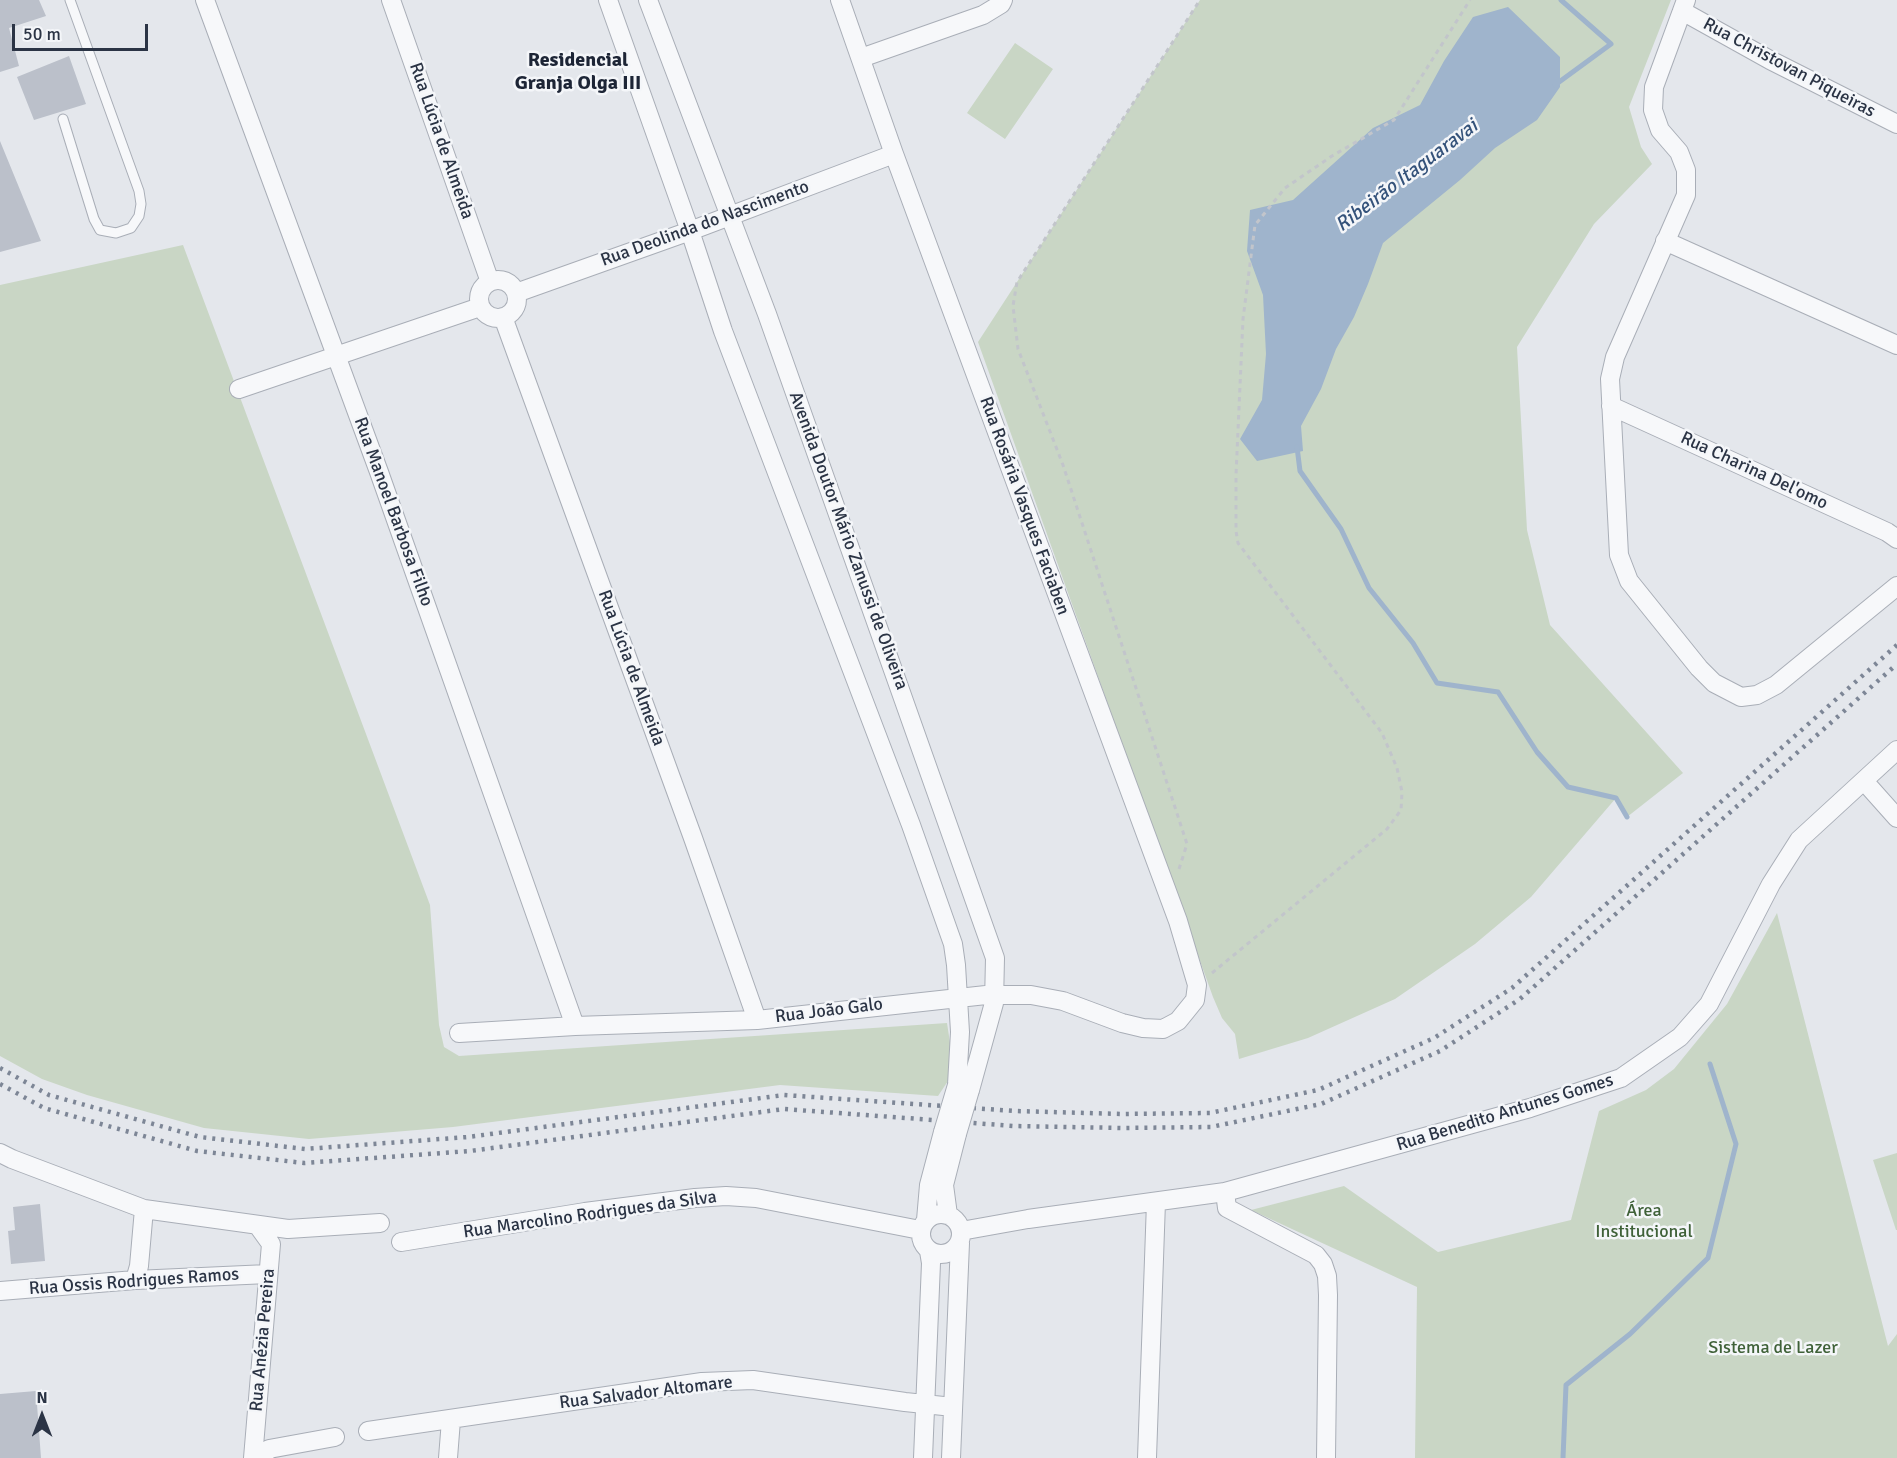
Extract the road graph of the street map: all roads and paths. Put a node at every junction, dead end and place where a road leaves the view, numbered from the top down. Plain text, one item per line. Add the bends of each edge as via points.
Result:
1 (70, 0) edge
2 (205, 0) edge
3 (391, 0) edge
4 (608, 0) edge
5 (648, 0) edge
6 (840, 0) edge
7 (1003, 0) edge
8 (1200, 0) edge
9 (1470, 0) edge
10 (1684, 6) edge
11 (861, 58) junction
12 (63, 119) dead end
13 (1897, 124) edge
14 (894, 154) junction
15 (729, 216) junction
16 (690, 231) junction
17 (1665, 241) junction
18 (490, 282) junction
19 (516, 293) junction
20 (480, 308) junction
21 (503, 317) junction
22 (1897, 345) edge
23 (336, 356) junction
24 (239, 389) dead end
25 (1611, 406) junction
26 (1897, 539) edge
27 (1897, 586) edge
28 (1897, 750) edge
29 (1864, 781) junction
30 (1897, 818) edge
31 (1170, 900) junction
32 (1197, 985) junction
33 (995, 995) junction
34 (958, 997) junction
35 (757, 1020) junction
36 (575, 1026) junction
37 (459, 1033) dead end
38 (963, 1087) junction
39 (950, 1133) junction
40 (0, 1153) edge
41 (1225, 1192) junction
42 (1156, 1202) junction
43 (144, 1209) junction
44 (948, 1215) junction
45 (380, 1223) dead end
46 (923, 1225) junction
47 (258, 1226) junction
48 (960, 1237) junction
49 (401, 1242) dead end
50 (929, 1251) junction
51 (268, 1274) junction
52 (135, 1280) junction
53 (0, 1291) edge
54 (923, 1405) junction
55 (953, 1407) junction
56 (451, 1420) junction
57 (368, 1431) dead end
58 (335, 1437) dead end
59 (254, 1458) edge
60 (261, 1458) edge
61 (448, 1458) edge
62 (922, 1458) edge
63 (951, 1458) edge
64 (1147, 1458) edge
65 (1326, 1458) edge

1 - 12 lane via 140,191 140,216 130,228 116,233 100,230
2 - 23 street, Rua Manoel Barbosa Filho
3 - 18 street, Rua Lúcia de Almeida
4 - 16 street
5 - 15 street, Avenida Doutor Mário Zanussi de Oliveira
6 - 11 street, Rua Rosária Vasques Faciaben
7 - 11 street via 983,15
8 - 31 path via 1017,282 1013,306 1018,349 1064,465 1186,844
9 - 32 path via 1394,120 1285,188 1255,225 1244,319 1236,475 1238,543 1382,733 1397,768 1401,810 1387,829
10 - 13 street, Rua Christovan Piqueiras via 1770,60
10 - 17 street via 1654,87 1653,110 1660,130 1678,152 1686,170 1686,195
11 - 14 street, Rua Rosária Vasques Faciaben
14 - 15 street, Rua Deolinda do Nascimento
14 - 31 street, Rua Rosária Vasques Faciaben
15 - 16 street, Rua Deolinda do Nascimento
15 - 33 street, Avenida Doutor Mário Zanussi de Oliveira via 995,958
16 - 19 street, Rua Deolinda do Nascimento
16 - 34 street via 723,331 949,933 957,965
17 - 22 street
17 - 25 street via 1615,357 1610,379
18 - 19 street via 506,282
18 - 20 street via 479,295
19 - 21 street via 515,308
20 - 21 street via 489,316
20 - 23 street
21 - 35 street, Rua Lúcia de Almeida
23 - 24 street
23 - 36 street, Rua Manoel Barbosa Filho
25 - 26 street, Rua Charina Del'omo
25 - 27 street via 1619,555 1629,581 1714,683 1741,697 1757,695 1776,685
28 - 29 street, Rua Benedito Antunes Gomes
29 - 30 street
29 - 41 street, Rua Benedito Antunes Gomes via 1799,840 1771,884 1709,1004 1680,1037 1621,1078 1530,1108
31 - 32 street, Rua Rosária Vasques Faciaben
32 - 33 street, Rua João Galo via 1195,1000 1188,1011 1163,1029 1122,1023 1064,1001 1031,995
33 - 34 street, Rua João Galo
33 - 38 street, Avenida Doutor Mário Zanussi de Oliveira
34 - 35 street, Rua João Galo
34 - 38 street
35 - 36 street, Rua João Galo
36 - 37 street, Rua João Galo
38 - 39 street, bridge
39 - 44 street via 944,1185
39 - 46 street via 929,1185
40 - 43 street
41 - 42 street, Rua Benedito Antunes Gomes
41 - 65 street via 1227,1208 1316,1255 1323,1264 1328,1294
42 - 48 street, Rua Benedito Antunes Gomes via 1028,1219
42 - 64 street
43 - 47 street
43 - 52 street via 140,1266
44 - 46 street via 936,1214
44 - 48 street via 957,1221
45 - 47 street
46 - 49 street, Rua Marcolino Rodrigues da Silva via 726,1196 585,1212
46 - 50 street via 921,1242
47 - 51 street, Rua Anézia Pereira via 271,1244
48 - 50 street via 951,1252 940,1255
48 - 55 street
50 - 54 street
51 - 52 street, Rua Ossis Rodrigues Ramos
51 - 59 street, Rua Anézia Pereira
52 - 53 street, Rua Ossis Rodrigues Ramos
54 - 55 street, Rua Salvador Altomare
54 - 56 street, Rua Salvador Altomare via 753,1380 702,1382
54 - 62 street
55 - 63 street
56 - 57 street, Rua Salvador Altomare
56 - 61 street
58 - 60 street via 269,1449

